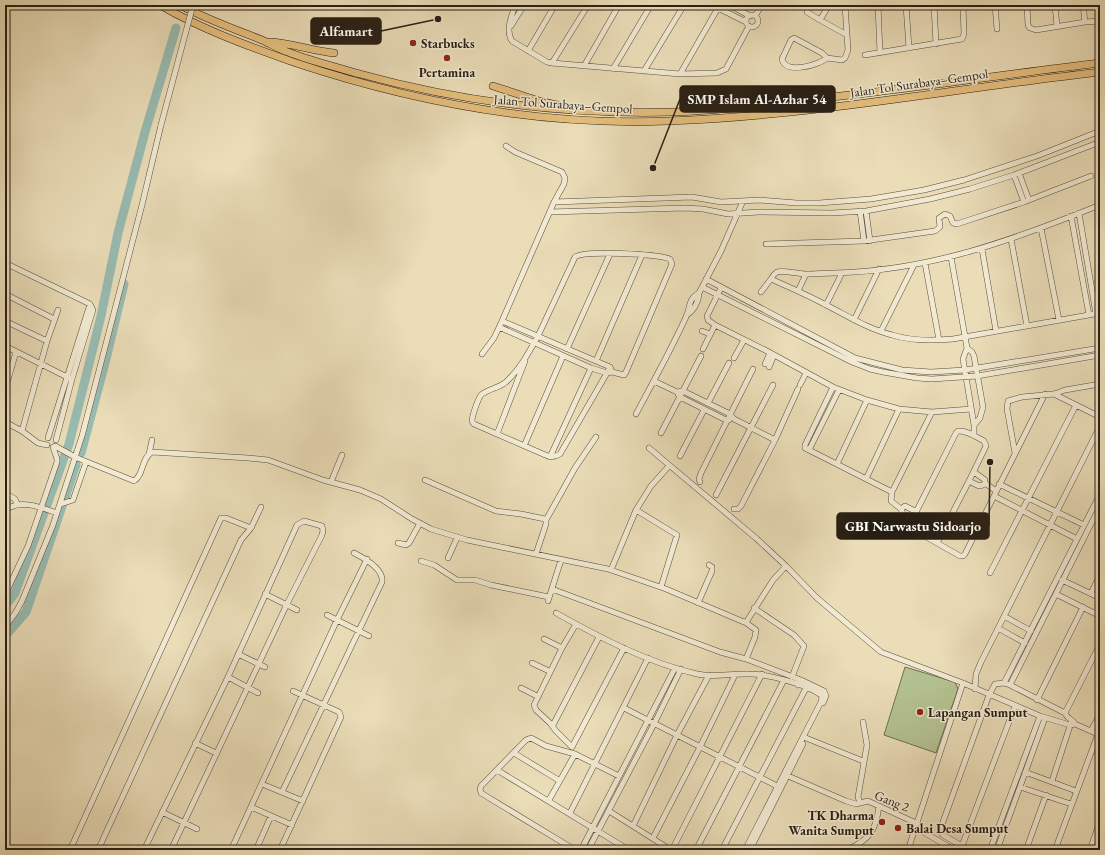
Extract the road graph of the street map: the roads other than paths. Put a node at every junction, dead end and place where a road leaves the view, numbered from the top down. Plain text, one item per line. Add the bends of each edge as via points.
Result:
1 (160, 5) edge
2 (180, 5) edge
3 (515, 5) edge
4 (524, 5) edge
5 (555, 5) edge
6 (588, 5) edge
7 (619, 5) edge
8 (650, 5) edge
9 (684, 5) edge
10 (712, 5) edge
11 (730, 5) edge
12 (762, 5) edge
13 (829, 5) edge
14 (845, 5) edge
15 (878, 5) edge
16 (906, 5) edge
17 (934, 5) edge
18 (963, 5) edge
19 (995, 5) edge
20 (1027, 5) edge
21 (1056, 5) edge
22 (1084, 5) edge
23 (191, 7) edge
24 (718, 8) junction
25 (807, 12) dead end
26 (752, 16) junction
27 (820, 20) junction
28 (1100, 21) edge
29 (1084, 22) junction
30 (748, 24) junction
31 (1057, 26) junction
32 (997, 29) dead end
33 (508, 32) junction
34 (847, 35) junction
35 (266, 42) junction
36 (936, 44) junction
37 (909, 48) junction
38 (528, 50) junction
39 (334, 53) dead end
40 (880, 53) junction
41 (865, 55) dead end
42 (827, 58) junction
43 (1100, 62) edge
44 (552, 63) junction
45 (584, 66) junction
46 (613, 69) junction
47 (644, 71) junction
48 (1100, 72) edge
49 (680, 74) junction
50 (493, 86) dead end
51 (564, 110) junction
52 (1100, 131) edge
53 (1100, 142) edge
54 (506, 146) dead end
55 (1048, 152) junction
56 (1037, 156) junction
57 (1052, 160) junction
58 (1040, 165) junction
59 (1016, 174) junction
60 (1091, 176) dead end
61 (669, 198) junction
62 (743, 201) junction
63 (1027, 201) junction
64 (554, 202) junction
65 (1100, 205) edge
66 (669, 208) junction
67 (866, 210) junction
68 (860, 211) junction
69 (550, 212) junction
70 (739, 212) junction
71 (1079, 213) junction
72 (1072, 216) junction
73 (1041, 228) junction
74 (1011, 239) junction
75 (864, 241) junction
76 (870, 241) junction
77 (766, 244) dead end
78 (982, 249) junction
79 (610, 254) junction
80 (642, 255) junction
81 (951, 257) junction
82 (5, 263) edge
83 (925, 263) junction
84 (914, 265) junction
85 (879, 269) junction
86 (842, 273) junction
87 (806, 274) junction
88 (706, 279) junction
89 (771, 279) junction
90 (702, 287) junction
91 (721, 288) junction
92 (798, 291) junction
93 (761, 292) dead end
94 (5, 294) edge
95 (718, 294) junction
96 (826, 305) junction
97 (58, 310) dead end
98 (1098, 313) edge
99 (1089, 315) junction
100 (54, 319) junction
101 (854, 320) junction
102 (1059, 320) junction
103 (5, 321) edge
104 (502, 321) junction
105 (715, 325) junction
106 (1027, 326) junction
107 (499, 327) junction
108 (702, 331) dead end
109 (996, 331) junction
110 (881, 332) junction
111 (710, 334) junction
112 (538, 336) junction
113 (966, 337) junction
114 (744, 340) junction
115 (938, 340) junction
116 (47, 341) junction
117 (534, 343) junction
118 (5, 346) edge
119 (967, 348) junction
120 (1100, 348) edge
121 (567, 349) junction
122 (703, 349) dead end
123 (1079, 351) junction
124 (16, 352) junction
125 (528, 353) junction
126 (482, 354) dead end
127 (772, 354) junction
128 (582, 355) junction
129 (1100, 355) edge
130 (563, 356) junction
131 (701, 356) dead end
132 (734, 358) dead end
133 (1081, 358) junction
134 (854, 360) junction
135 (596, 361) junction
136 (579, 362) junction
137 (41, 363) junction
138 (729, 363) dead end
139 (767, 366) dead end
140 (591, 368) junction
141 (753, 369) dead end
142 (977, 369) junction
143 (965, 370) junction
144 (610, 371) junction
145 (806, 372) junction
146 (978, 376) junction
147 (966, 377) junction
148 (70, 378) junction
149 (654, 381) junction
150 (1100, 384) edge
151 (773, 385) dead end
152 (833, 387) junction
153 (5, 390) edge
154 (839, 390) junction
155 (683, 391) junction
156 (677, 392) junction
157 (1045, 394) junction
158 (1054, 394) junction
159 (680, 397) junction
160 (867, 400) junction
161 (708, 403) junction
162 (1076, 405) junction
163 (899, 409) junction
164 (972, 409) junction
165 (704, 410) junction
166 (932, 412) junction
167 (636, 414) dead end
168 (730, 414) junction
169 (1100, 417) edge
170 (734, 419) junction
171 (726, 420) junction
172 (5, 422) edge
173 (974, 425) junction
174 (1100, 426) edge
175 (751, 428) junction
176 (22, 431) junction
177 (661, 433) dead end
178 (497, 434) junction
179 (974, 436) junction
180 (596, 437) dead end
181 (48, 438) junction
182 (56, 440) junction
183 (152, 440) dead end
184 (775, 440) junction
185 (47, 445) junction
186 (524, 446) junction
187 (54, 447) junction
188 (649, 448) dead end
189 (809, 450) junction
190 (149, 454) junction
191 (1015, 454) junction
192 (342, 455) dead end
193 (73, 456) junction
194 (680, 456) dead end
195 (550, 457) junction
196 (86, 462) junction
197 (837, 464) junction
198 (669, 466) junction
199 (974, 472) junction
200 (866, 479) junction
201 (425, 480) dead end
202 (969, 481) junction
203 (331, 482) junction
204 (700, 482) dead end
205 (984, 483) junction
206 (1000, 484) junction
207 (892, 492) junction
208 (5, 493) edge
209 (995, 493) junction
210 (1100, 494) edge
211 (716, 495) dead end
212 (1028, 498) junction
213 (63, 503) junction
214 (17, 504) junction
215 (1100, 506) edge
216 (261, 507) dead end
217 (43, 508) junction
218 (734, 509) dead end
219 (901, 509) junction
220 (5, 510) edge
221 (636, 510) junction
222 (915, 511) junction
223 (1022, 511) junction
224 (1057, 511) junction
225 (55, 512) junction
226 (912, 519) junction
227 (546, 520) junction
228 (420, 523) junction
229 (1050, 525) junction
230 (1084, 525) junction
231 (251, 528) junction
232 (1082, 535) junction
233 (457, 538) junction
234 (1077, 539) junction
235 (937, 542) junction
236 (398, 543) dead end
237 (354, 553) dead end
238 (536, 554) junction
239 (448, 558) dead end
240 (366, 559) junction
241 (561, 560) junction
242 (422, 561) dead end
243 (710, 565) dead end
244 (786, 566) junction
245 (612, 570) junction
246 (990, 573) dead end
247 (1100, 575) edge
248 (1062, 580) junction
249 (1056, 586) junction
250 (660, 587) junction
251 (552, 590) junction
252 (265, 594) junction
253 (1056, 594) junction
254 (1091, 594) junction
255 (5, 596) edge
256 (1100, 598) edge
257 (698, 603) junction
258 (287, 604) junction
259 (1083, 607) junction
260 (754, 608) junction
261 (297, 610) dead end
262 (556, 613) dead end
263 (327, 615) dead end
264 (1004, 616) junction
265 (1100, 616) edge
266 (337, 620) junction
267 (746, 622) junction
268 (576, 624) junction
269 (5, 628) edge
270 (998, 628) junction
271 (359, 630) junction
272 (1031, 631) junction
273 (369, 636) dead end
274 (599, 637) junction
275 (544, 639) dead end
276 (1028, 640) junction
277 (1100, 644) edge
278 (562, 648) junction
279 (624, 648) junction
280 (238, 654) junction
281 (648, 658) junction
282 (746, 659) junction
283 (532, 663) dead end
284 (259, 664) junction
285 (265, 667) dead end
286 (678, 668) junction
287 (549, 671) junction
288 (762, 674) junction
289 (709, 675) junction
290 (735, 675) junction
291 (228, 677) junction
292 (792, 677) junction
293 (784, 680) junction
294 (800, 682) junction
295 (963, 683) junction
296 (1007, 684) junction
297 (248, 688) junction
298 (521, 688) dead end
299 (806, 688) junction
300 (975, 689) junction
301 (293, 691) dead end
302 (258, 693) dead end
303 (989, 695) junction
304 (302, 696) junction
305 (537, 696) junction
306 (1037, 700) junction
307 (323, 706) junction
308 (1015, 706) junction
309 (624, 708) junction
310 (1065, 713) junction
311 (1100, 714) edge
312 (1043, 717) junction
313 (648, 721) junction
314 (863, 722) dead end
315 (1072, 723) junction
316 (654, 724) junction
317 (553, 725) junction
318 (1091, 731) junction
319 (676, 735) junction
320 (1099, 735) edge
321 (806, 738) junction
322 (195, 743) junction
323 (700, 747) junction
324 (572, 751) junction
325 (216, 753) junction
326 (514, 753) junction
327 (720, 757) junction
328 (627, 761) junction
329 (863, 761) junction
330 (595, 764) junction
331 (633, 764) junction
332 (740, 768) junction
333 (497, 770) junction
334 (1026, 772) junction
335 (619, 776) junction
336 (788, 776) junction
337 (1020, 777) junction
338 (760, 778) junction
339 (560, 781) junction
340 (1052, 781) junction
341 (262, 784) junction
342 (777, 786) junction
343 (1020, 786) junction
344 (1076, 790) junction
345 (282, 792) junction
346 (1046, 796) junction
347 (549, 800) junction
348 (303, 801) junction
349 (860, 803) junction
350 (1071, 804) junction
351 (879, 806) junction
352 (251, 807) junction
353 (609, 811) junction
354 (162, 812) junction
355 (570, 814) junction
356 (271, 816) junction
357 (1100, 821) edge
358 (184, 822) junction
359 (292, 825) junction
360 (916, 825) junction
361 (633, 826) junction
362 (593, 827) junction
363 (197, 830) dead end
364 (598, 831) junction
365 (653, 838) junction
366 (962, 846) junction
367 (70, 850) edge
368 (98, 850) edge
369 (144, 850) edge
370 (171, 850) edge
371 (231, 850) edge
372 (256, 850) edge
373 (280, 850) edge
374 (575, 850) edge
375 (581, 850) edge
376 (588, 850) edge
377 (629, 850) edge
378 (671, 850) edge
379 (696, 850) edge
380 (722, 850) edge
381 (745, 850) edge
382 (750, 850) edge
383 (847, 850) edge
384 (908, 850) edge
385 (954, 850) edge
386 (969, 850) edge
387 (990, 850) edge
388 (997, 850) edge
389 (1026, 850) edge
390 (1055, 850) edge
391 (1090, 850) edge

1 - 48 highway, Jalan Tol Surabaya–Gempol via 266,53 325,73 388,90 478,109 536,116 667,121 745,116
2 - 23 highway, Jalan Tol Surabaya–Gempol
3 - 33 street
4 - 33 street
5 - 38 street
6 - 44 street
7 - 45 street
8 - 46 street
9 - 47 street
10 - 24 street
11 - 26 street
12 - 26 street
13 - 27 street
14 - 34 street
15 - 40 street
16 - 37 street
17 - 36 street
18 - 36 street via 963,38
19 - 32 street
20 - 31 street via 1030,28 1036,30
21 - 31 street
22 - 29 street
23 - 35 highway, Jalan Tol Surabaya–Gempol via 218,24
23 - 193 street, bridge via 82,436
24 - 30 street
24 - 49 street
25 - 27 street
26 - 30 street via 747,18
26 - 30 street via 758,21 757,25 753,27
27 - 34 street
28 - 29 street
29 - 31 street
30 - 49 street via 724,71
33 - 38 street via 512,41
34 - 42 street via 848,50 845,58
35 - 39 highway via 288,43
35 - 51 highway, Jalan Tol Surabaya–Gempol via 286,52 329,66 429,91
36 - 37 street
37 - 40 street
38 - 44 street
40 - 41 street
42 - 42 street via 794,38 782,59 783,63 795,68 822,63
43 - 51 highway, Jalan Tol Surabaya–Gempol via 862,94 715,110
44 - 45 street
45 - 46 street
46 - 47 street
47 - 49 street
50 - 51 highway
52 - 55 street
53 - 57 street
54 - 64 street via 563,173 565,180
55 - 56 street
55 - 57 street
56 - 58 street
56 - 62 street via 964,180 891,196 819,203
57 - 58 street
58 - 59 street
59 - 63 street
59 - 67 street via 943,196
60 - 63 street
61 - 62 street
61 - 64 street
61 - 66 street
62 - 70 street
63 - 76 street via 958,224 952,223 950,216 945,214 939,218 940,227 937,230
64 - 69 street
65 - 71 street
66 - 69 street
66 - 70 street
67 - 68 street
67 - 76 street
68 - 70 street via 800,214
68 - 75 street
69 - 104 street
70 - 88 street
71 - 72 street
71 - 98 street
72 - 73 street
72 - 99 street
73 - 74 street
73 - 102 street
74 - 78 street
74 - 106 street
75 - 76 street
75 - 77 street
78 - 81 street
78 - 109 street
79 - 80 street
79 - 112 street via 582,254 575,257
79 - 121 street
80 - 135 street
80 - 144 street via 668,258 672,264 626,372 622,375
81 - 83 street
81 - 113 street
82 - 148 street via 93,307
83 - 84 street
83 - 115 street
84 - 85 street
84 - 110 street
85 - 86 street
85 - 101 street
86 - 87 street
86 - 96 street
87 - 89 street via 779,272
87 - 92 street
88 - 90 street
88 - 91 street
89 - 92 street
89 - 93 street
90 - 95 street
90 - 149 street via 699,298 688,314
91 - 95 street
91 - 134 street
92 - 96 street
94 - 100 street
95 - 105 street via 707,316
95 - 134 street
96 - 101 street
97 - 100 street
98 - 99 street
99 - 102 street
100 - 116 street
101 - 110 street
102 - 106 street
103 - 116 street
104 - 107 street
104 - 112 street
105 - 111 street
105 - 114 street
106 - 109 street
107 - 117 street
107 - 126 street
108 - 111 street
109 - 113 street
110 - 115 street via 915,340
111 - 122 street
112 - 117 street
112 - 121 street
113 - 115 street
113 - 119 street
114 - 127 street
114 - 132 street
116 - 137 street
117 - 125 street
117 - 130 street
118 - 124 street
119 - 142 street via 972,352
119 - 143 street via 963,359
120 - 123 street
121 - 128 street
123 - 133 street
123 - 142 street
124 - 137 street
124 - 153 street
125 - 178 street
125 - 178 street via 505,383 482,395 479,400 472,423
127 - 139 street
127 - 145 street
128 - 135 street
128 - 136 street
129 - 133 street
130 - 136 street
130 - 186 street
131 - 155 street
133 - 146 street
134 - 143 street via 902,370
134 - 147 street via 870,369 916,378
135 - 144 street
136 - 140 street
137 - 148 street
137 - 176 street
138 - 161 street
140 - 144 street
140 - 195 street
141 - 168 street
142 - 143 street
142 - 146 street
143 - 147 street
144 - 195 street via 560,454
145 - 152 street
145 - 184 street
146 - 147 street
146 - 173 street via 983,407 980,418
147 - 164 street
148 - 181 street
148 - 182 street
149 - 156 street
149 - 167 street
150 - 158 street
151 - 175 street
152 - 154 street
152 - 189 street via 805,445
154 - 160 street
154 - 189 street
155 - 156 street
155 - 159 street
155 - 161 street
156 - 159 street
157 - 158 street
157 - 191 street
157 - 191 street via 1008,401 1007,409
158 - 162 street
159 - 165 street
159 - 177 street
160 - 163 street
160 - 197 street
161 - 168 street
162 - 169 street
162 - 212 street
163 - 166 street
163 - 200 street
164 - 166 street
164 - 173 street
165 - 171 street
165 - 194 street
166 - 207 street
168 - 170 street
168 - 171 street
170 - 171 street
170 - 175 street
171 - 204 street via 701,473
172 - 176 street
173 - 179 street
174 - 224 street
175 - 184 street
175 - 211 street
176 - 185 street via 41,444
178 - 186 street
179 - 199 street via 984,441 986,446
179 - 222 street via 963,431 956,433
180 - 227 street
181 - 182 street via 53,437
181 - 185 street
182 - 187 street
183 - 190 street
184 - 218 street via 741,506
185 - 187 street
186 - 195 street
187 - 193 street
187 - 217 street via 58,460
188 - 198 street
189 - 197 street
190 - 196 street via 134,481
190 - 203 street via 155,452 268,460
191 - 206 street
192 - 203 street
193 - 196 street
193 - 213 street
196 - 213 street via 75,497 72,502
197 - 200 street
198 - 221 street via 651,486
198 - 244 street
199 - 202 street
199 - 205 street via 985,480
200 - 207 street
201 - 227 street via 496,511
202 - 205 street via 979,486
202 - 235 street
203 - 228 street via 381,499
205 - 209 street
206 - 209 street
206 - 212 street
207 - 219 street via 891,501
208 - 214 street via 15,499
209 - 223 street
209 - 235 street via 963,556
210 - 230 street
212 - 223 street
212 - 224 street
213 - 225 street
214 - 217 street
214 - 220 street
215 - 232 street
216 - 231 street
217 - 225 street
217 - 255 street
219 - 222 street via 905,506
219 - 226 street via 903,514
221 - 245 street
221 - 250 street via 677,535
222 - 226 street
223 - 229 street
223 - 246 street
224 - 229 street
224 - 230 street
225 - 269 street via 22,601
226 - 235 street via 912,529
227 - 238 street
228 - 233 street
228 - 236 street via 409,543
229 - 234 street
229 - 264 street
230 - 232 street
231 - 367 street via 221,518
231 - 368 street via 241,540
232 - 234 street
232 - 248 street
233 - 238 street
233 - 239 street
234 - 249 street
237 - 240 street
238 - 241 street
240 - 266 street
240 - 271 street via 383,580
241 - 245 street
241 - 251 street
242 - 251 street via 434,565 456,580 475,580 549,599
243 - 257 street via 712,571
244 - 260 street via 778,573
244 - 295 street via 817,598 881,652
245 - 250 street
247 - 254 street
248 - 249 street
248 - 254 street
249 - 253 street
249 - 272 street
250 - 257 street
251 - 282 street via 720,652
252 - 258 street
252 - 258 street via 299,523 304,521 322,526 324,531
252 - 280 street
253 - 259 street
253 - 276 street
254 - 256 street
257 - 267 street
258 - 261 street
258 - 284 street
259 - 265 street
259 - 306 street
260 - 267 street
260 - 292 street via 804,646
262 - 268 street
263 - 266 street
264 - 270 street
264 - 272 street
266 - 271 street
266 - 304 street
267 - 282 street via 756,630
268 - 274 street
268 - 278 street
270 - 276 street
270 - 300 street via 978,668
271 - 273 street
271 - 307 street
272 - 276 street
274 - 279 street
274 - 317 street
275 - 278 street
276 - 296 street
277 - 310 street
278 - 287 street
279 - 281 street
279 - 324 street
280 - 284 street
280 - 291 street
281 - 286 street
281 - 309 street
282 - 292 street
283 - 287 street
284 - 285 street
284 - 297 street
286 - 289 street
286 - 313 street
286 - 316 street
287 - 305 street
288 - 290 street
288 - 293 street
288 - 327 street
289 - 290 street
289 - 319 street
290 - 323 street
291 - 297 street
291 - 322 street
292 - 294 street
293 - 294 street
293 - 332 street
294 - 299 street
294 - 321 street via 826,694
295 - 300 street
295 - 360 street
296 - 303 street via 995,684
296 - 306 street
297 - 302 street
297 - 325 street
298 - 305 street
299 - 338 street
299 - 342 street via 821,695 822,700
300 - 303 street
301 - 304 street
303 - 308 street
303 - 366 street via 940,830
304 - 307 street
304 - 341 street
305 - 317 street via 534,708
306 - 310 street
307 - 345 street
307 - 348 street via 339,712 341,717
308 - 312 street
308 - 366 street
309 - 313 street
309 - 330 street
310 - 315 street
311 - 318 street
312 - 315 street
312 - 334 street
312 - 337 street
313 - 316 street
313 - 328 street
314 - 329 street via 867,740
315 - 318 street
315 - 340 street
316 - 319 street
316 - 331 street
317 - 324 street
318 - 320 street
319 - 323 street
319 - 361 street
320 - 344 street
321 - 329 street
321 - 336 street
322 - 325 street
322 - 354 street
323 - 327 street
323 - 365 street
324 - 326 street via 546,746 531,738
324 - 330 street
324 - 339 street
325 - 358 street
326 - 333 street
326 - 339 street
327 - 332 street
327 - 378 street
328 - 331 street
328 - 335 street
329 - 349 street via 858,797
330 - 335 street
330 - 355 street
331 - 353 street
332 - 338 street
332 - 379 street
333 - 347 street
333 - 374 street via 481,786 481,792
334 - 337 street
334 - 340 street
335 - 362 street
336 - 349 street, Gang 2 via 846,801
336 - 382 street
337 - 343 street
337 - 387 street
338 - 342 street
338 - 380 street
339 - 347 street
340 - 344 street
341 - 345 street
341 - 352 street
342 - 381 street
343 - 346 street
343 - 388 street
344 - 350 street
345 - 348 street
346 - 350 street
346 - 389 street
347 - 355 street
348 - 359 street
349 - 351 street, Gang 2 via 868,801
350 - 390 street
351 - 360 street, Gang 2
351 - 383 street via 876,824 868,837
352 - 356 street
352 - 371 street
353 - 361 street
353 - 364 street
354 - 358 street
354 - 369 street
355 - 362 street
356 - 359 street
356 - 372 street
357 - 391 street
358 - 363 street
358 - 370 street
359 - 373 street
360 - 384 street
360 - 385 street, Gang 2
361 - 365 street
362 - 364 street
362 - 375 street
364 - 376 street
364 - 377 street
365 - 378 street
366 - 386 street

